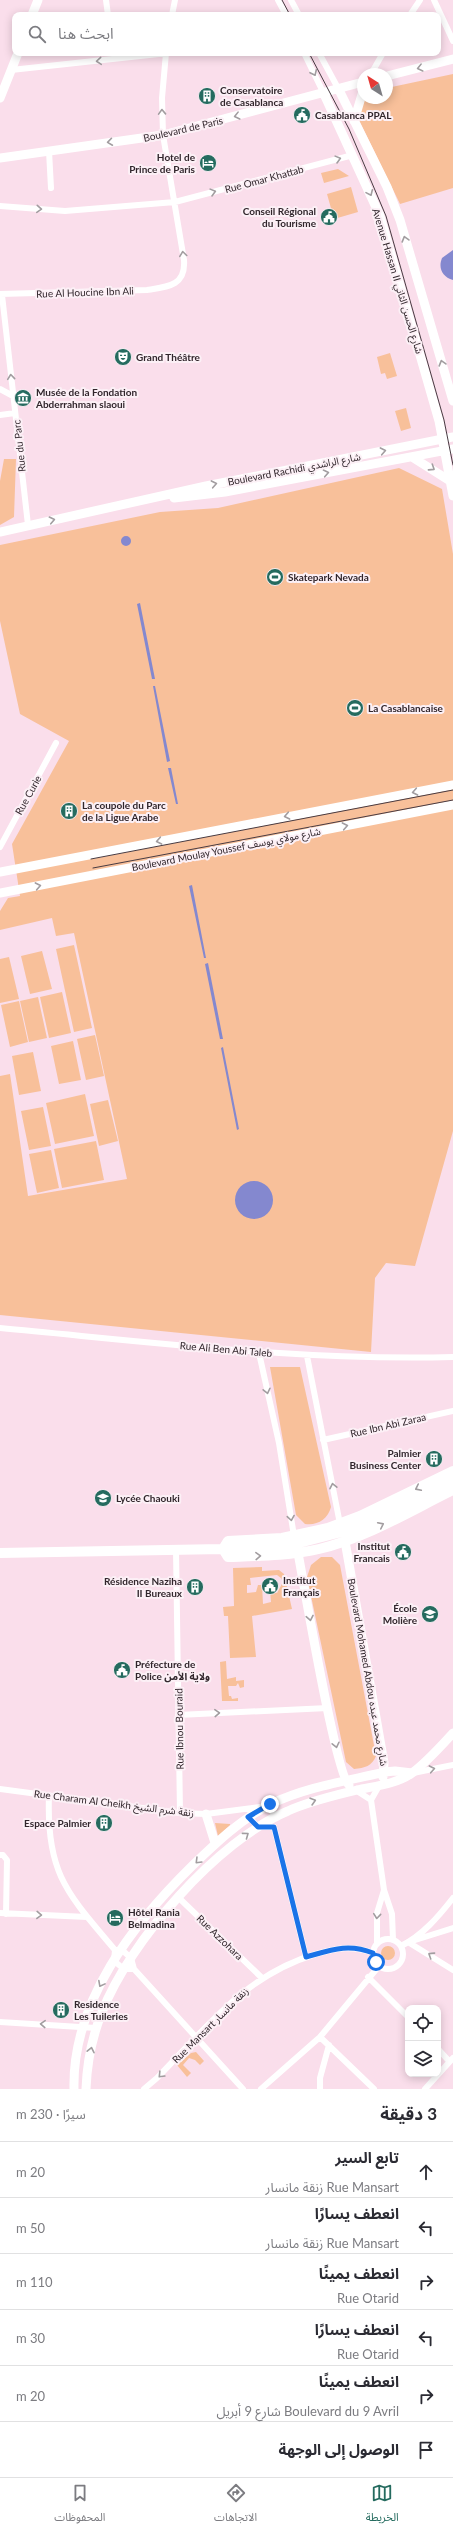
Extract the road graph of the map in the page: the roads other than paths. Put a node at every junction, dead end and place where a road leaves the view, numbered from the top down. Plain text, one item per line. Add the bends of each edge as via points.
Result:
1 (38, 0) edge
2 (106, 0) edge
3 (175, 0) edge
4 (278, 0) edge
5 (291, 0) edge
6 (420, 0) edge
7 (434, 0) edge
8 (33, 12) edge
9 (108, 12) edge
10 (173, 12) edge
11 (284, 12) edge
12 (297, 12) edge
13 (412, 12) edge
14 (440, 12) edge
15 (441, 15) edge
16 (453, 41) edge
17 (17, 56) edge
18 (112, 56) edge
19 (144, 56) edge
20 (167, 56) edge
21 (305, 56) edge
22 (321, 56) edge
23 (381, 56) edge
24 (453, 59) edge
25 (113, 60) junction
26 (374, 68) edge
27 (12, 70) junction
28 (393, 74) edge
29 (357, 84) edge
30 (338, 90) junction
31 (324, 94) junction
32 (0, 98) edge
33 (359, 104) edge
34 (354, 121) junction
35 (163, 135) junction
36 (49, 151) junction
37 (353, 155) junction
38 (0, 158) edge
39 (51, 188) dead end
40 (175, 202) junction
41 (0, 206) edge
42 (1, 294) edge
43 (0, 389) edge
44 (13, 396) junction
45 (453, 401) edge
46 (15, 414) junction
47 (0, 415) edge
48 (453, 437) edge
49 (442, 439) junction
50 (449, 450) edge
51 (412, 457) junction
52 (450, 481) junction
53 (453, 496) edge
54 (135, 502) junction
55 (28, 526) junction
56 (0, 532) edge
57 (56, 743) dead end
58 (453, 785) edge
59 (453, 805) edge
60 (0, 847) edge
61 (0, 872) edge
62 (0, 893) edge
63 (0, 1328) edge
64 (259, 1353) junction
65 (307, 1356) junction
66 (453, 1357) edge
67 (453, 1411) edge
68 (323, 1440) junction
69 (453, 1471) edge
70 (453, 1480) edge
71 (453, 1490) edge
72 (340, 1524) junction
73 (294, 1536) junction
74 (345, 1541) junction
75 (222, 1549) junction
76 (176, 1550) junction
77 (0, 1553) edge
78 (298, 1553) junction
79 (328, 1708) junction
80 (178, 1715) junction
81 (453, 1733) edge
82 (453, 1765) edge
83 (385, 1772) junction
84 (412, 1774) junction
85 (345, 1781) junction
86 (379, 1786) junction
87 (0, 1789) edge
88 (357, 1791) junction
89 (49, 1796) junction
90 (371, 1800) junction
91 (267, 1806) junction
92 (252, 1808) junction
93 (180, 1812) junction
94 (206, 1814) junction
95 (276, 1816) junction
96 (248, 1817) junction
97 (258, 1827) junction
98 (215, 1843) junction
99 (0, 1855) edge
100 (384, 1890) junction
101 (179, 1898) junction
102 (453, 1898) edge
103 (3, 1914) edge
104 (86, 1917) junction
105 (453, 1928) edge
106 (392, 1940) junction
107 (408, 1942) junction
108 (377, 1944) junction
109 (400, 1946) junction
110 (118, 1950) junction
111 (373, 1953) junction
112 (306, 1957) junction
113 (131, 1958) junction
114 (114, 1961) junction
115 (379, 1966) junction
116 (129, 1969) junction
117 (453, 1970) edge
118 (261, 1977) junction
119 (368, 1977) junction
120 (405, 2015) edge
121 (0, 2022) edge
122 (83, 2026) junction
123 (96, 2028) junction
124 (320, 2037) junction
125 (196, 2038) junction
126 (329, 2045) junction
127 (441, 2051) edge
128 (451, 2059) edge
129 (74, 2089) edge
130 (86, 2089) edge
131 (144, 2089) edge
132 (243, 2089) edge
133 (261, 2089) edge
134 (320, 2089) edge
135 (374, 2089) edge
136 (425, 2089) edge

1 - 8 street
2 - 9 street
3 - 10 street
4 - 11 street
5 - 12 street
6 - 13 street
7 - 14 street
15 - 16 street
17 - 27 street
18 - 25 street
19 - 25 street
35 -> 20 street via 162,98
21 -> 31 street, Avenue Hassan II شارع الحسن الثاني
22 - 30 street, Avenue Hassan II شارع الحسن الثاني
23 - 26 street
24 -> 28 street
25 -> 27 street
27 - 32 street
29 - 30 street, Boulevard de Paris
30 - 31 street, Boulevard de Paris
30 - 34 street, Avenue Hassan II شارع الحسن الثاني
31 -> 35 street, Boulevard de Paris
31 - 37 street, Avenue Hassan II شارع الحسن الثاني
33 - 34 street
45 -> 34 street, Avenue Hassan II شارع الحسن الثاني via 400,220
35 -> 36 street, Boulevard de Paris
35 - 40 street
36 - 38 street, Boulevard de Paris
36 - 39 street
40 -> 37 street, Rue Omar Khattab
37 -> 49 street, Avenue Hassan II شارع الحسن الثاني via 384,226
41 -> 40 street, Rue Omar Khattab via 65,211
42 -> 40 street, Rue Al Houcine Ibn Ali via 170,287 180,278 184,266
44 -> 42 street, Rue du Parc
43 - 44 street
44 - 46 street, Rue du Parc
46 - 47 street
46 - 55 street, Rue du Parc
48 - 49 street, Boulevard Rachidi شارع الراشدي
49 - 50 street, Avenue Hassan II شارع الحسن الثاني
54 -> 49 street, Boulevard Rachidi شارع الراشدي
50 - 51 street, Boulevard Rachidi شارع الراشدي
50 - 52 street, Avenue Hassan II شارع الحسن الثاني
51 -> 52 street
54 -> 51 street, Boulevard Rachidi شارع الراشدي via 207,495
52 - 53 street, Avenue Hassan II شارع الحسن الثاني
55 -> 54 street, Boulevard Rachidi شارع الراشدي
55 - 56 street, Boulevard Rachidi شارع الراشدي
57 - 60 street, Rue Curie
58 -> 61 street, Boulevard Moulay Youssef شارع مولاي يوسف
62 -> 59 street, Boulevard Moulay Youssef شارع مولاي يوسف
63 - 64 street, Rue Ali Ben Abi Taleb
64 - 65 street, Rue Ali Ben Abi Taleb
64 -> 73 street via 279,1443
65 - 66 street, Rue Ali Ben Abi Taleb via 385,1359
65 - 68 street
67 - 68 street, Rue Ibn Abi Zaraa
72 -> 68 street
69 -> 72 main road
70 - 75 main road via 338,1534 292,1545
74 -> 71 main road
72 - 73 main road
73 - 75 main road via 228,1541
74 - 78 main road
74 - 83 street, Boulevard Mohamed Abdou شارع محمد عبده
75 - 76 main road
75 -> 78 main road via 228,1557
76 - 77 main road
76 - 80 street, Rue Ibnou Bouraid
78 -> 79 street
80 -> 79 street
79 -> 85 street
80 - 93 street, Rue Ibnou Bouraid
81 - 84 street
84 -> 82 street
83 - 84 street
83 - 85 street
83 - 86 street, Boulevard Mohamed Abdou شارع محمد عبده
84 - 86 street
85 - 88 street
85 - 91 street via 302,1792
86 - 88 street
86 - 90 street, Boulevard Mohamed Abdou شارع محمد عبده
87 - 89 street, Rue Charam Al Cheikh زنقة شرم الشيخ
88 - 90 street
95 -> 88 street via 311,1801
89 - 93 street, Rue Charam Al Cheikh زنقة شرم الشيخ
89 - 104 street via 48,1836 52,1854 69,1894
90 - 100 street
91 - 92 street, Rue Charam Al Cheikh زنقة شرم الشيخ
91 - 95 street
91 - 96 street
92 - 94 street, Rue Charam Al Cheikh زنقة شرم الشيخ
92 - 96 street
93 - 94 street, Rue Charam Al Cheikh زنقة شرم الشيخ
94 - 98 street
95 - 97 street
96 - 97 street
96 - 98 street
101 -> 97 street via 213,1862
97 - 112 street via 274,1827
98 -> 110 street via 155,1904
99 - 103 street via 4,1855 7,1860
100 - 106 street via 392,1914
100 -> 108 street via 377,1913
101 - 113 street
101 - 118 street, Rue Azzohara
102 - 107 street via 438,1918
103 -> 104 street
104 - 110 street
105 - 107 street
106 - 108 street via 383,1940
106 - 109 street
107 - 109 street
117 -> 107 street
108 - 111 street
109 - 115 street via 403,1956 398,1965 390,1969
110 - 113 street
110 - 114 street
111 - 112 street, Rue Mansart زنقة مانسار via 358,1947 349,1947
111 - 115 street
112 - 118 street, Rue Mansart زنقة مانسار
113 - 116 street
114 - 116 street
114 -> 122 street via 95,1996
115 - 119 street
116 - 123 street via 106,2001
116 - 125 street
118 - 125 street, Rue Mansart زنقة مانسار via 243,1990
119 - 120 street
119 - 124 street
122 -> 121 street
122 - 123 street
122 - 129 street via 75,2062
130 -> 123 street via 90,2051
124 - 126 street
124 - 133 street
125 -> 131 street, Rue Mansart زنقة مانسار
125 - 132 street
126 - 134 street via 320,2078
126 - 135 street
127 - 128 street
128 - 136 street

